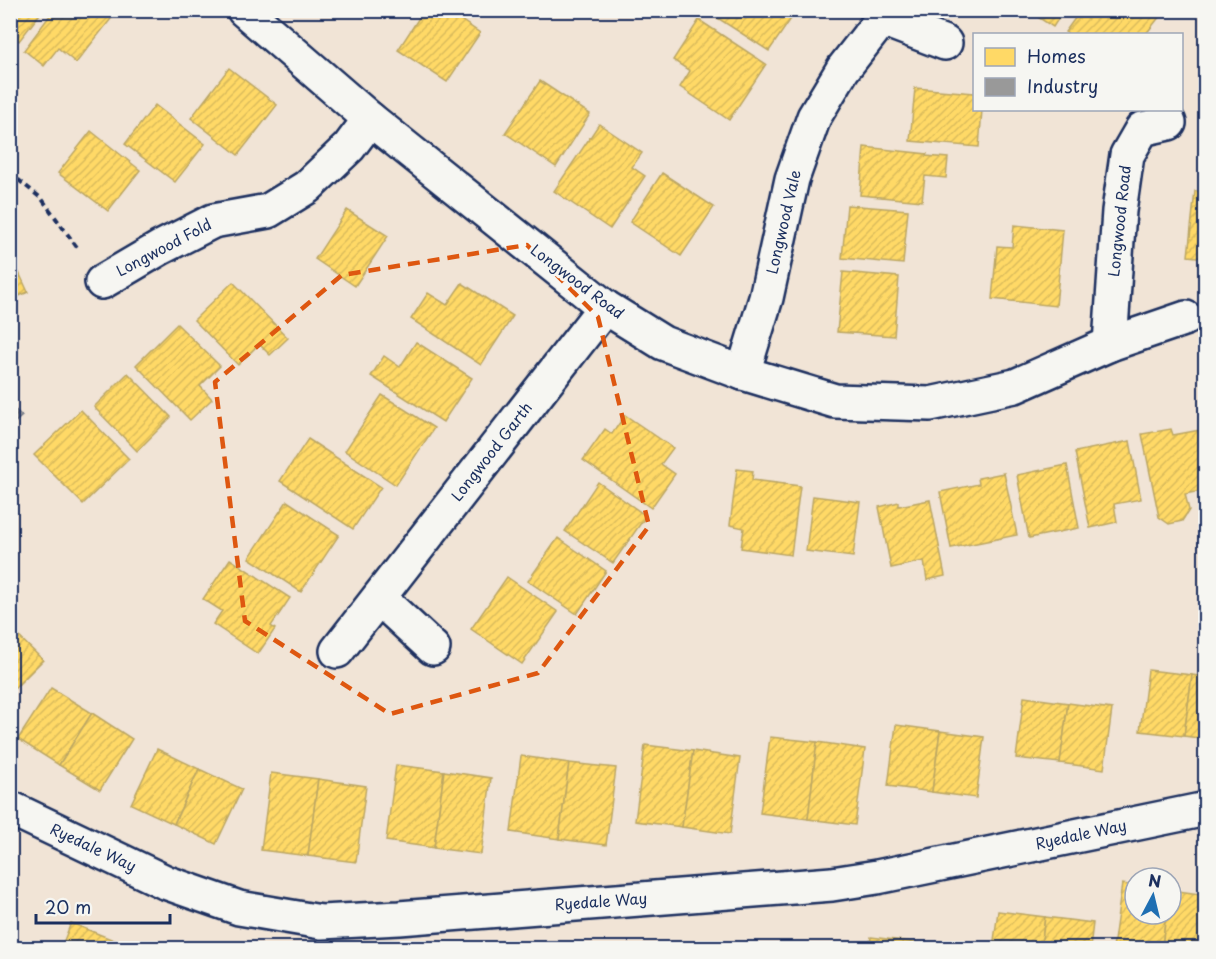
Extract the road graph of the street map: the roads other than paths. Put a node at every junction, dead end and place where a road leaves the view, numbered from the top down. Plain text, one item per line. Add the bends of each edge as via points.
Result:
1 (260, 15) edge
2 (885, 15) edge
3 (945, 43) dead end
4 (370, 119) junction
5 (1169, 123) dead end
6 (102, 282) road end
7 (606, 307) junction
8 (1186, 318) dead end
9 (1110, 344) junction
10 (743, 373) junction
11 (379, 598) junction
12 (433, 648) dead end
13 (337, 651) dead end
14 (10, 808) edge
15 (1206, 809) edge

1 - 4 street, Longwood Road
2 - 3 street, Longwood Vale
2 - 10 street, Longwood Vale via 843,69 814,117 792,179 766,298
4 - 6 street, Longwood Fold via 349,147 307,187 268,211 213,221
4 - 7 street, Longwood Road
5 - 9 street, Longwood Road via 1142,129 1127,155
7 - 10 street, Longwood Road via 663,343
7 - 11 street, Longwood Garth
8 - 9 street, Longwood Road
9 - 10 street, Longwood Road via 1015,386 930,404 835,401
11 - 12 street
11 - 13 street, Longwood Garth
14 - 15 street, Ryedale Way via 165,882 239,908 321,922 832,884

